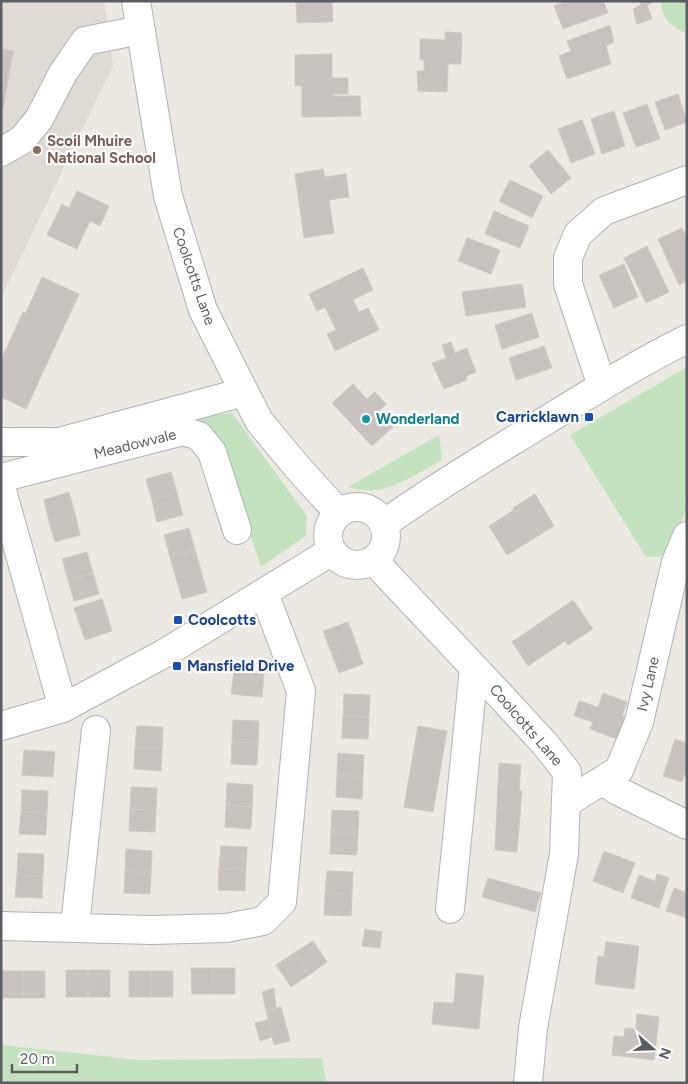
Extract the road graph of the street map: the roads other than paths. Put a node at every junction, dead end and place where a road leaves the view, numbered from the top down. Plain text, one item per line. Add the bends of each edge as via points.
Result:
1 (136, 1) edge
2 (141, 30) junction
3 (1, 152) edge
4 (687, 180) edge
5 (687, 339) edge
6 (602, 386) junction
7 (244, 392) junction
8 (1, 442) edge
9 (1, 478) edge
10 (1, 487) edge
11 (339, 513) junction
12 (384, 524) junction
13 (237, 530) dead end
14 (687, 536) edge
15 (332, 551) junction
16 (373, 560) junction
17 (264, 593) junction
18 (474, 668) junction
19 (63, 708) junction
20 (1, 726) edge
21 (96, 730) dead end
22 (603, 781) junction
23 (566, 802) junction
24 (687, 825) edge
25 (450, 910) dead end
26 (1, 926) edge
27 (75, 926) junction
28 (528, 1083) edge

1 - 2 street, Coolcotts Lane
2 - 3 street via 85,41 63,73 39,119 22,140
2 - 7 street, Coolcotts Lane via 168,196 178,234 203,310
4 - 6 street via 604,212 578,234 568,258 568,284
5 - 6 street
6 - 12 street via 426,494
7 - 8 street via 59,442
7 - 11 street, Coolcotts Lane via 260,421
9 - 13 street, Meadowvale via 183,431 199,436 212,452
10 - 19 street
11 - 12 street via 356,507 364,508 372,511
11 - 15 street via 330,526
12 - 16 street via 384,544
14 - 22 street, Ivy Lane via 676,562 639,722 619,770
15 - 16 street via 346,563 355,565
15 - 17 street
16 - 18 street, Coolcotts Lane
17 - 19 street via 166,654
17 - 27 street via 301,691 282,902 263,921 226,928 151,930
18 - 23 street, Coolcotts Lane via 545,744 566,772
18 - 25 street
19 - 20 street
21 - 27 street
22 - 23 street, Ivy Lane
22 - 24 street
23 - 28 street, Coolcotts Lane via 564,854 533,1028
26 - 27 street

